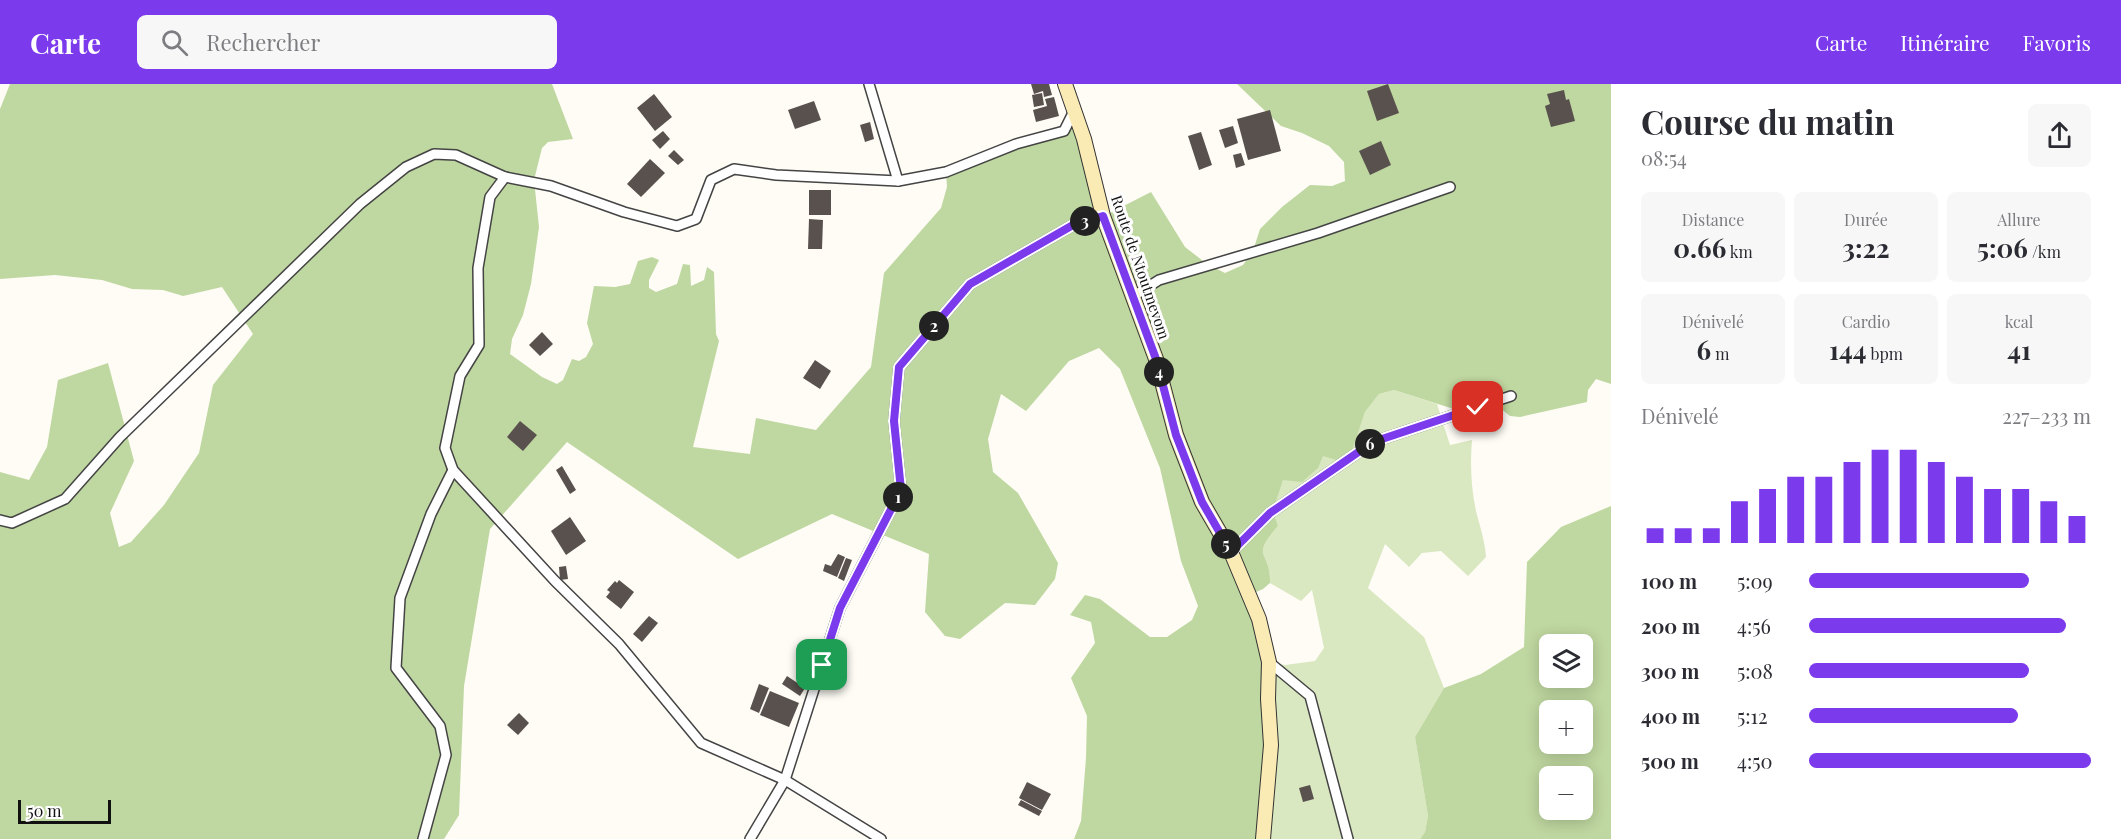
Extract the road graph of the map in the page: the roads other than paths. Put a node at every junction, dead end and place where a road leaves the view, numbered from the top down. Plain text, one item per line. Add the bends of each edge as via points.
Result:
1 (869, 84) edge
2 (1065, 84) edge
3 (1074, 111) junction
4 (505, 177) junction
5 (898, 181) junction
6 (1450, 187) dead end
7 (1103, 216) junction
8 (1132, 297) junction
9 (1511, 396) dead end
10 (453, 470) junction
11 (0, 520) edge
12 (1231, 552) junction
13 (1269, 662) junction
14 (785, 780) junction
15 (423, 839) edge
16 (750, 839) edge
17 (881, 839) edge
18 (1263, 839) edge
19 (1348, 839) edge

1 - 5 street
2 - 3 street, Route de Ntoutmevom
3 - 5 street via 1064,131 1016,144 946,172
3 - 7 street, Route de Ntoutmevom
4 - 5 street via 551,186 677,226 696,219 711,180 734,169
4 - 10 street via 490,197 478,268 479,345 460,376 445,448
4 - 11 street via 456,155 434,154 406,167 360,204 120,437 65,499 12,524
6 - 8 street via 1318,233 1158,280
7 - 8 street, Route de Ntoutmevom
7 - 14 street via 1073,225 970,284 899,367 894,421 901,490 840,608
8 - 12 street, Route de Ntoutmevom via 1202,502
9 - 12 street via 1373,442 1270,513
10 - 14 street via 619,644 701,743
10 - 15 street via 431,514 400,598 396,668 440,726 446,755
12 - 13 street, Route de Ntoutmevom via 1258,619
13 - 18 street, Route de Ntoutmevom via 1271,745
13 - 19 street via 1310,696
14 - 16 street
14 - 17 street

